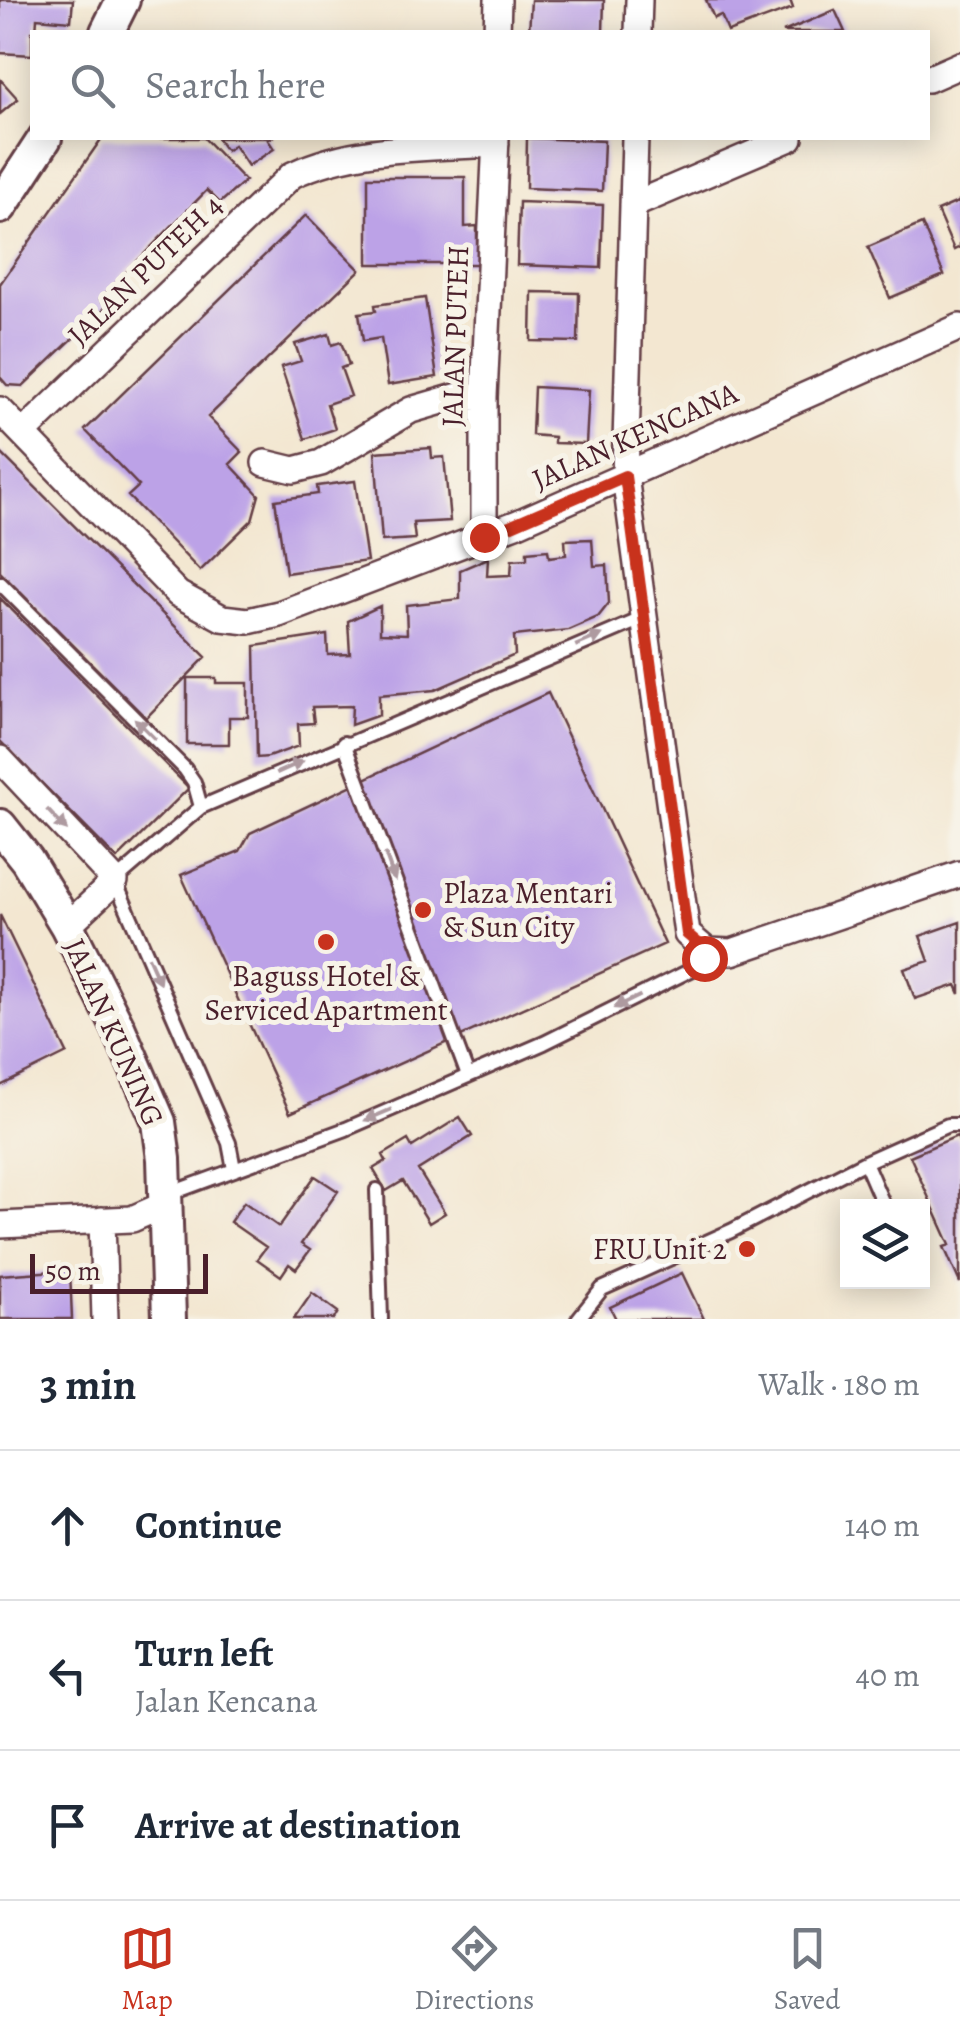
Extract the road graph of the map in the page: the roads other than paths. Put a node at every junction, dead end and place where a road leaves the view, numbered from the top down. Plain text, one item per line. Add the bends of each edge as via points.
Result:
1 (123, 0) edge
2 (498, 0) edge
3 (640, 0) edge
4 (108, 30) edge
5 (497, 30) edge
6 (638, 30) edge
7 (960, 65) edge
8 (930, 78) edge
9 (44, 140) edge
10 (636, 140) edge
11 (785, 140) edge
12 (496, 141) edge
13 (634, 205) junction
14 (0, 207) edge
15 (960, 327) edge
16 (484, 398) junction
17 (0, 410) edge
18 (23, 433) junction
19 (265, 463) dead end
20 (625, 476) junction
21 (484, 537) junction
22 (0, 584) edge
23 (645, 617) junction
24 (344, 743) junction
25 (0, 759) edge
26 (201, 807) junction
27 (0, 826) edge
28 (960, 874) edge
29 (114, 881) junction
30 (67, 926) junction
31 (701, 947) junction
32 (468, 1076) junction
33 (960, 1125) edge
34 (866, 1162) junction
35 (234, 1169) junction
36 (377, 1190) dead end
37 (881, 1199) edge
38 (165, 1213) junction
39 (102, 1220) junction
40 (0, 1225) edge
41 (105, 1319) edge
42 (169, 1319) edge
43 (381, 1319) edge
44 (578, 1319) edge

1 - 4 street
2 - 5 street
3 - 6 street
7 - 8 street
9 - 14 street
10 - 13 street
11 - 13 street
12 - 16 street, JALAN PUTEH
12 - 18 street, JALAN PUTEH 4 via 383,150 292,174
13 - 20 street
15 - 20 street, JALAN KENCANA
16 - 19 street via 459,396 411,410 321,462 294,470
16 - 21 street, JALAN PUTEH
17 - 18 street, JALAN KENCANA
18 - 21 street, JALAN KENCANA via 178,594 222,618 279,614
20 - 21 street, JALAN KENCANA
20 - 23 street
26 -> 22 lane via 185,769
24 -> 23 lane
23 - 31 street via 687,934
26 -> 24 lane
24 -> 32 lane
25 -> 29 street
26 - 29 lane
27 - 30 street, JALAN KUNING
28 - 31 street via 732,952
29 - 30 street
29 -> 35 lane
30 - 38 street, JALAN KUNING via 160,1122
31 -> 32 lane via 699,966
32 -> 35 lane
33 - 34 lane
34 - 37 lane
34 - 44 lane via 602,1288
35 - 38 lane
36 - 43 lane
38 - 39 street
38 - 42 street, JALAN KUNING
39 - 40 street
39 - 41 street

